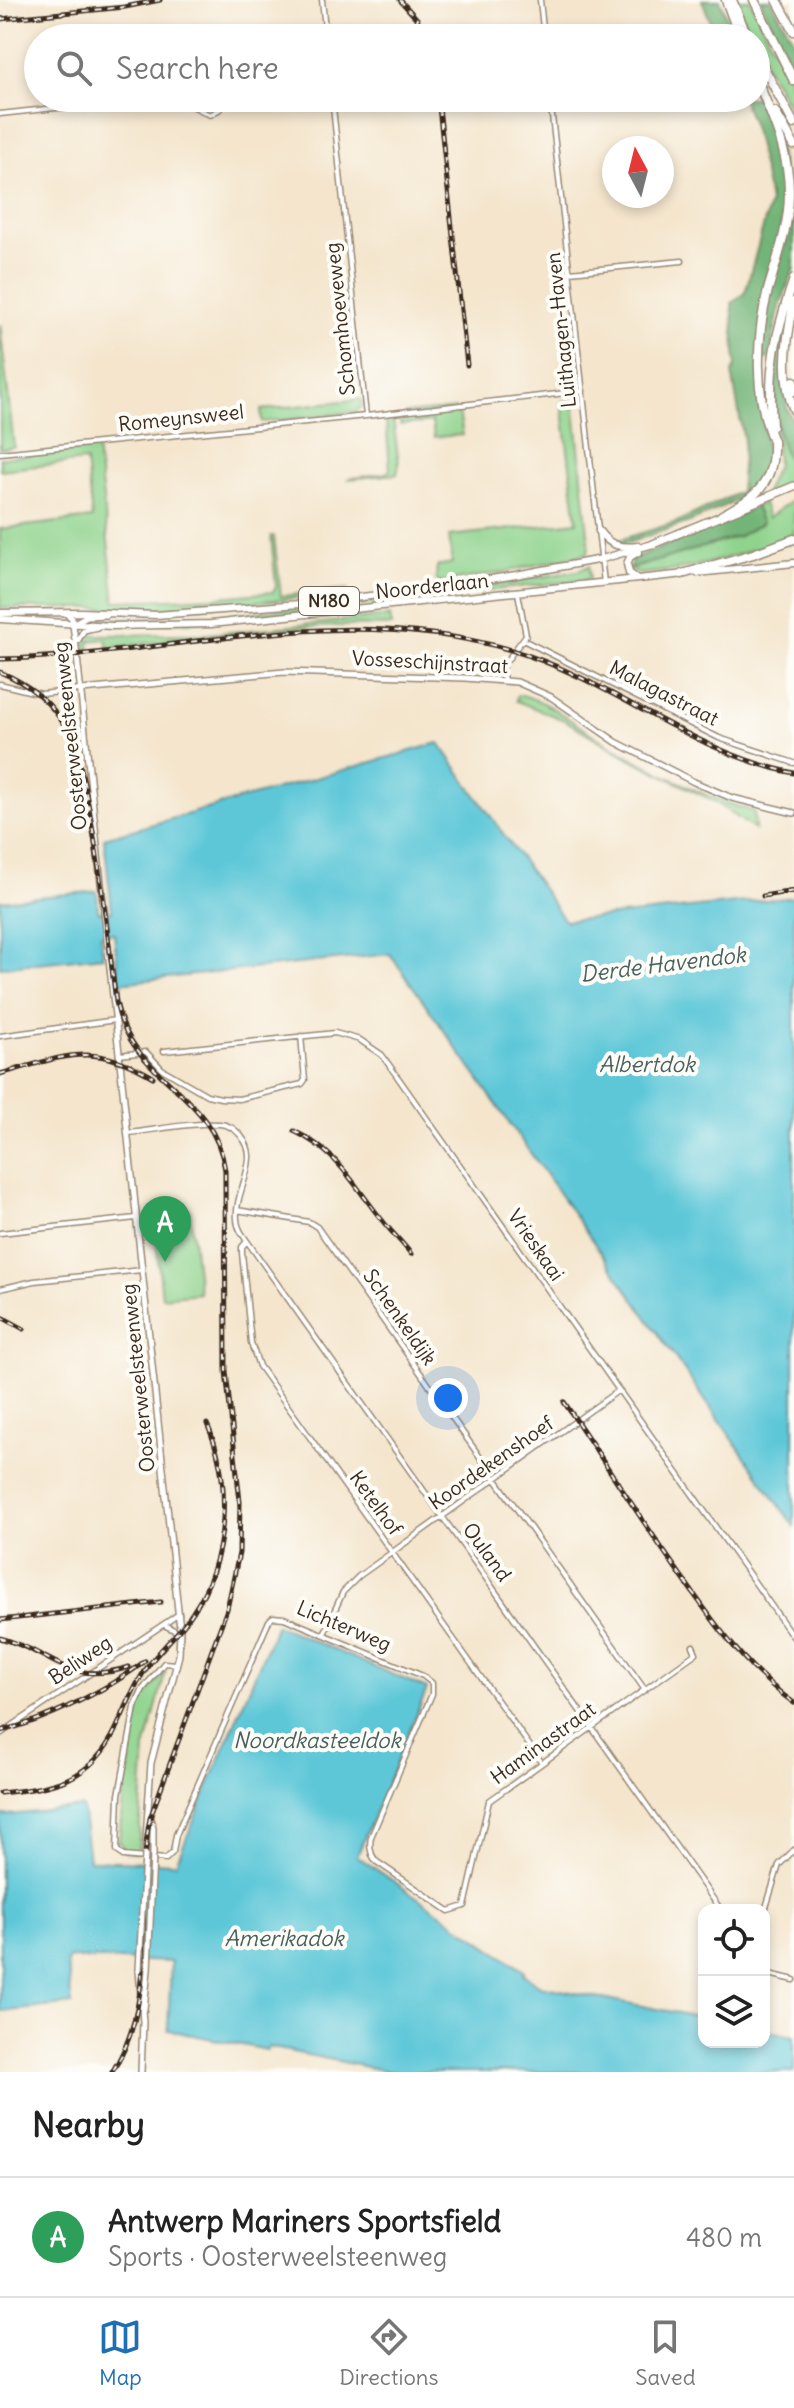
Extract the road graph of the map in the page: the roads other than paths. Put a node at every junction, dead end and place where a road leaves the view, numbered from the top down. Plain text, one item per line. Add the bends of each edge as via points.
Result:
1 (322, 0) edge
2 (540, 0) edge
3 (726, 0) edge
4 (732, 0) edge
5 (754, 0) edge
6 (777, 0) edge
7 (325, 24) edge
8 (543, 24) edge
9 (735, 24) edge
10 (742, 24) edge
11 (766, 24) edge
12 (794, 31) edge
13 (770, 32) edge
14 (770, 79) edge
15 (794, 81) edge
16 (770, 101) edge
17 (24, 111) edge
18 (333, 112) edge
19 (552, 112) edge
20 (770, 112) edge
21 (0, 114) edge
22 (794, 124) edge
23 (794, 145) edge
24 (682, 261) dead end
25 (570, 272) junction
26 (794, 279) edge
27 (794, 302) edge
28 (794, 381) edge
29 (583, 391) junction
30 (794, 391) edge
31 (794, 410) edge
32 (366, 416) junction
33 (773, 441) junction
34 (0, 453) edge
35 (794, 486) edge
36 (722, 515) junction
37 (599, 531) junction
38 (794, 539) edge
39 (653, 544) junction
40 (602, 559) junction
41 (794, 563) edge
42 (682, 574) junction
43 (640, 579) junction
44 (604, 583) junction
45 (435, 588) junction
46 (518, 593) junction
47 (436, 601) junction
48 (61, 611) junction
49 (0, 613) edge
50 (121, 615) junction
51 (0, 619) edge
52 (74, 624) junction
53 (112, 626) junction
54 (523, 640) junction
55 (76, 645) junction
56 (504, 681) junction
57 (0, 684) edge
58 (81, 690) junction
59 (794, 763) edge
60 (794, 813) edge
61 (116, 1020) junction
62 (0, 1036) edge
63 (301, 1036) junction
64 (164, 1051) dead end
65 (119, 1055) junction
66 (128, 1133) junction
67 (237, 1210) junction
68 (136, 1218) junction
69 (0, 1233) edge
70 (247, 1241) junction
71 (142, 1270) junction
72 (0, 1289) edge
73 (619, 1390) junction
74 (495, 1479) junction
75 (442, 1517) junction
76 (392, 1553) junction
77 (179, 1614) junction
78 (161, 1624) junction
79 (180, 1633) junction
80 (324, 1634) junction
81 (794, 1638) edge
82 (693, 1646) dead end
83 (177, 1664) junction
84 (645, 1690) junction
85 (592, 1727) junction
86 (0, 1734) edge
87 (542, 1763) junction
88 (149, 1815) junction
89 (794, 1850) edge
90 (717, 1904) edge
91 (767, 1904) edge
92 (465, 1906) joint
93 (770, 1974) edge
94 (794, 1980) edge
95 (142, 2014) junction
96 (141, 2072) edge

1 - 7 street
2 - 8 street
3 - 9 highway
4 - 10 highway
5 - 11 highway
6 - 12 highway
13 - 15 highway
14 - 22 highway
16 - 23 highway
17 - 21 street
18 - 32 street, Schomhoeveweg
19 - 25 street, Luithagen-Haven
20 - 33 highway via 789,182 786,223 760,334 760,381
24 - 25 street
25 - 29 street, Luithagen-Haven
26 - 33 highway via 770,369
27 - 31 highway via 786,368
28 - 30 highway
29 - 32 street, Schomhoeveweg
29 - 37 street, Luithagen-Haven
32 - 34 street, Romeynsweel
33 - 36 highway via 773,462 763,485
35 - 36 highway, Noorderlaan / N180
36 - 39 highway, Noorderlaan / N180
37 - 39 main road via 617,546
37 - 40 street, Luithagen-Haven
38 - 42 highway
39 - 40 main road, Noorderlaan / N180
39 - 43 main road via 627,564 629,573
40 - 44 street, Luithagen-Haven
40 - 45 main road, Noorderlaan / N180
41 - 42 main road, Noorderlaan / N180
42 - 43 main road, Noorderlaan / N180
43 - 44 main road, Noorderlaan / N180
44 - 46 main road, Noorderlaan / N180
45 - 47 main road
45 - 50 main road, Noorderlaan / N180 via 235,610
46 - 47 main road, Noorderlaan / N180
46 - 54 street via 526,629
47 - 53 main road, Noorderlaan / N180 via 226,623
48 - 49 main road, Noorderlaan / N180
48 - 50 main road, Noorderlaan / N180
48 - 52 main road, Oosterweelsteenweg
50 - 52 main road, Noorderlaan via 87,616
51 - 52 main road, Noorderlaan / N180
52 - 53 main road, Noorderlaan / N180
52 - 55 main road, Oosterweelsteenweg
53 - 55 main road via 84,630
54 - 56 street via 502,667
54 - 59 street, Malagastraat via 719,738
55 - 58 main road, Oosterweelsteenweg
56 - 58 main road, Vosseschijnstraat via 284,672
56 - 60 main road, Vosseschijnstraat via 544,694 616,742 701,786
57 - 58 street via 41,694
58 - 61 main road, Oosterweelsteenweg
61 - 62 street
61 - 65 main road, Oosterweelsteenweg
63 - 64 street, Vrieskaai
63 - 65 street via 302,1084 239,1099 207,1095 162,1069 146,1052
63 - 73 street, Vrieskaai via 349,1035 382,1055
65 - 66 main road, Oosterweelsteenweg
66 - 67 street via 219,1124 238,1132 250,1157
66 - 68 main road, Oosterweelsteenweg
67 - 70 street, Ouland
67 - 74 street, Schenkeldijk via 317,1227
68 - 69 street
68 - 71 main road, Oosterweelsteenweg
70 - 75 street, Ouland
70 - 76 street, Ketelhof via 241,1251 254,1356
71 - 72 street
71 - 77 main road, Oosterweelsteenweg
73 - 74 street, Koordekenshoef
73 - 81 street, Vrieskaai
74 - 75 street, Koordekenshoef
74 - 84 street, Schenkeldijk
75 - 76 street, Koordekenshoef
75 - 85 street, Ouland
76 - 80 street, Koordekenshoef via 349,1584
76 - 87 street, Ketelhof
77 - 78 street, Beliweg
77 - 79 main road, Oosterweelsteenweg
78 - 79 street
78 - 86 street, Beliweg
79 - 83 main road, Oosterweelsteenweg
80 - 83 street, Lichterweg via 278,1616 269,1621 169,1857 123,1856 115,1840 135,1707 164,1663
80 - 92 street, Lichterweg via 432,1683 432,1694 371,1837 371,1850 377,1862 443,1908
82 - 84 street, Haminastraat via 696,1653
83 - 88 main road, Oosterweelsteenweg via 153,1754
84 - 85 street, Haminastraat
85 - 87 street, Haminastraat
85 - 90 street, Ouland
87 - 92 street, Haminastraat via 489,1801
88 - 95 main road, Oosterweelsteenweg, bridge via 139,1970
88 - 95 main road, Oosterweelsteenweg, bridge via 153,1854
89 - 91 street via 779,1865
93 - 94 street
95 - 96 main road

